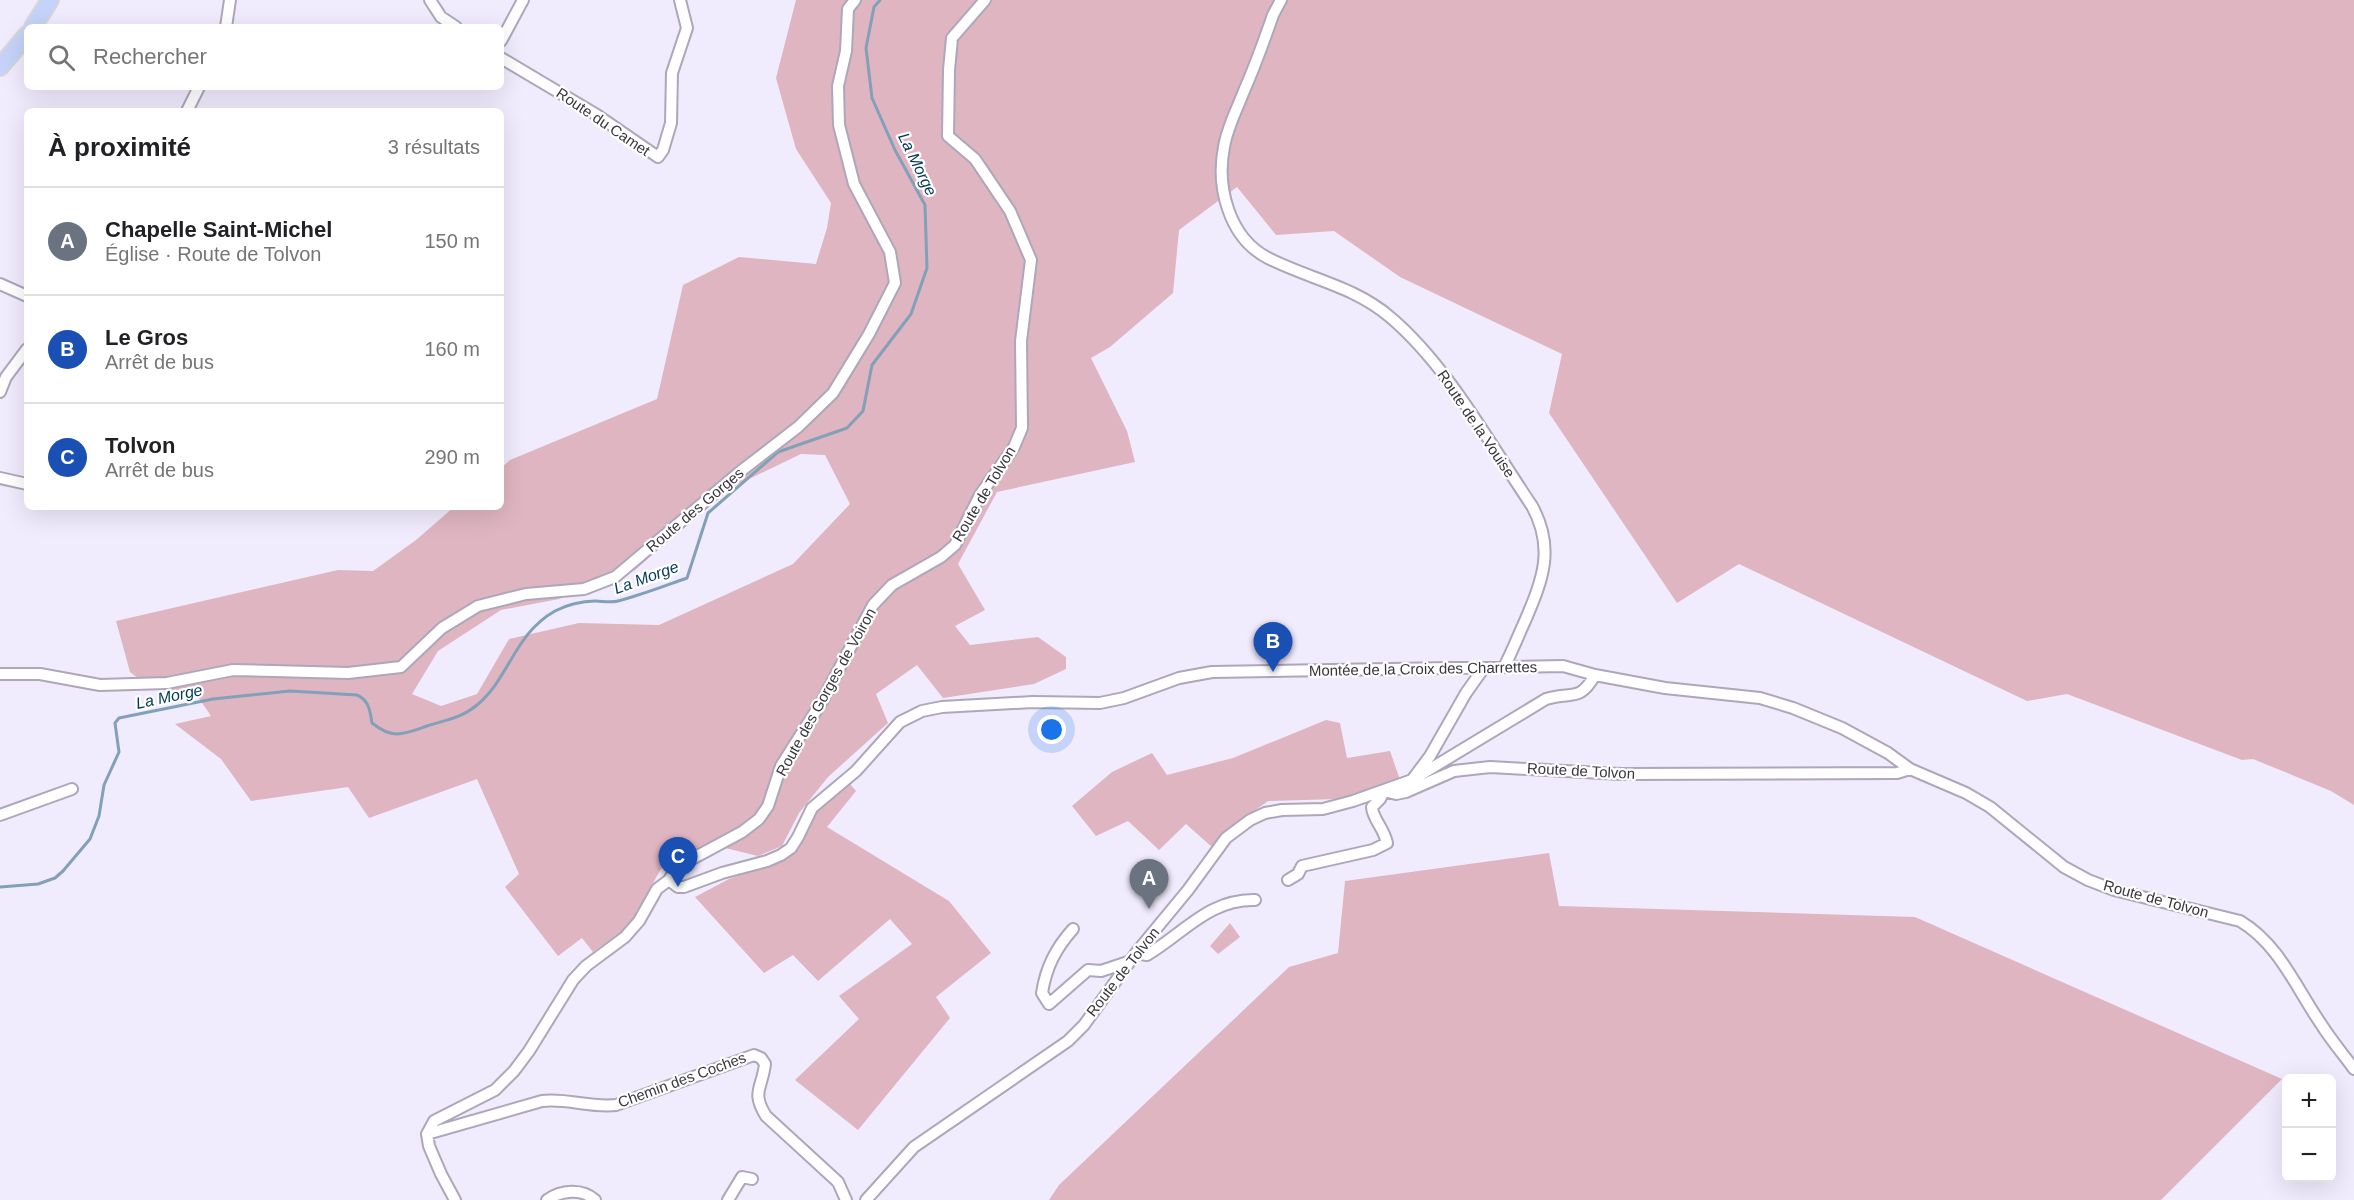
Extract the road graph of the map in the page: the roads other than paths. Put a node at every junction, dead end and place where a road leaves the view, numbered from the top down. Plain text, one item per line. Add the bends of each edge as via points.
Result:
1 (50, 0) edge
2 (230, 0) edge
3 (430, 0) edge
4 (523, 0) edge
5 (680, 0) edge
6 (855, 0) edge
7 (985, 0) edge
8 (1281, 0) edge
9 (35, 24) edge
10 (226, 24) edge
11 (452, 24) edge
12 (504, 35) edge
13 (24, 39) edge
14 (504, 60) edge
15 (0, 67) edge
16 (198, 90) edge
17 (190, 108) edge
18 (0, 284) edge
19 (24, 295) edge
20 (24, 353) edge
21 (0, 392) edge
22 (0, 478) edge
23 (24, 483) edge
24 (941, 557) joint
25 (1504, 667) junction
26 (1483, 669) junction
27 (0, 674) edge
28 (1594, 675) junction
29 (1910, 769) junction
30 (1412, 780) junction
31 (72, 789) dead end
32 (1384, 791) junction
33 (0, 815) edge
34 (669, 880) junction
35 (1288, 880) dead end
36 (1255, 900) dead end
37 (1073, 929) dead end
38 (1134, 957) junction
39 (2354, 1069) edge
40 (427, 1134) junction
41 (752, 1179) dead end
42 (455, 1200) edge
43 (547, 1200) edge
44 (596, 1200) edge
45 (728, 1200) edge
46 (846, 1200) edge
47 (866, 1200) edge

1 - 9 main road
2 - 10 street
3 - 11 street via 441,17
4 - 12 street
5 - 14 street, Route du Camet via 687,28 672,73 671,123 658,157
6 - 27 street, Route des Gorges via 848,9 846,51 838,86 839,125 854,184 890,252 895,283 833,393 798,427 615,577 584,590 525,594 478,606 442,628 401,667 348,673 233,670 167,683 100,685 40,674
7 - 24 street, Route de Tolvon via 952,38 948,136 981,167 1010,211 1031,261 1021,341 1022,428 1014,447 980,495 955,545
8 - 25 street, Route de la Vouise via 1224,146 1223,184 1230,213 1244,241 1256,251 1349,290 1391,318 1414,340 1450,383 1532,506 1545,544 1545,564 1536,595
13 - 15 main road
16 - 17 street
18 - 19 street
20 - 21 street
22 - 23 street
24 - 34 street, Route des Gorges de Voiron via 892,585 873,605 820,704 781,766 768,806 759,819 677,867
25 - 26 street, Montée de la Croix des Charrettes
25 - 28 street, Montée de la Croix des Charrettes via 1563,666
26 - 30 street
26 - 34 street, Montée de la Croix des Charrettes via 1212,672 1179,678 1100,703 1033,702 922,711 900,722 856,771 812,808 798,837 782,855 684,887
28 - 29 street, Montée de la Croix des Charrettes via 1665,688 1760,698 1842,728
28 - 30 street via 1586,690 1546,699
29 - 32 street, Route de Tolvon via 1896,773 1621,774 1490,767 1454,771 1406,792
29 - 39 street, Route de Tolvon via 1990,807 2064,867 2088,880 2240,921 2256,930 2271,945
30 - 32 street
31 - 33 street
32 - 35 street via 1372,807 1372,814 1380,822 1387,843 1373,850 1302,866
32 - 38 street, Route de Tolvon via 1323,808 1282,810 1250,820 1226,838
34 - 40 street, Route des Gorges de Voiron via 657,889 625,937 573,980 514,1071 495,1090 434,1121
36 - 38 street via 1222,905 1147,955
37 - 38 street via 1048,965 1042,993 1049,1004 1088,970 1101,971
38 - 47 street, Route de Tolvon via 1068,1041 914,1147
40 - 42 street
40 - 46 street, Chemin des Coches via 542,1101 616,1105 754,1055 765,1064 758,1089 762,1110 838,1182
41 - 45 street via 742,1177
43 - 44 street via 564,1191 590,1195

